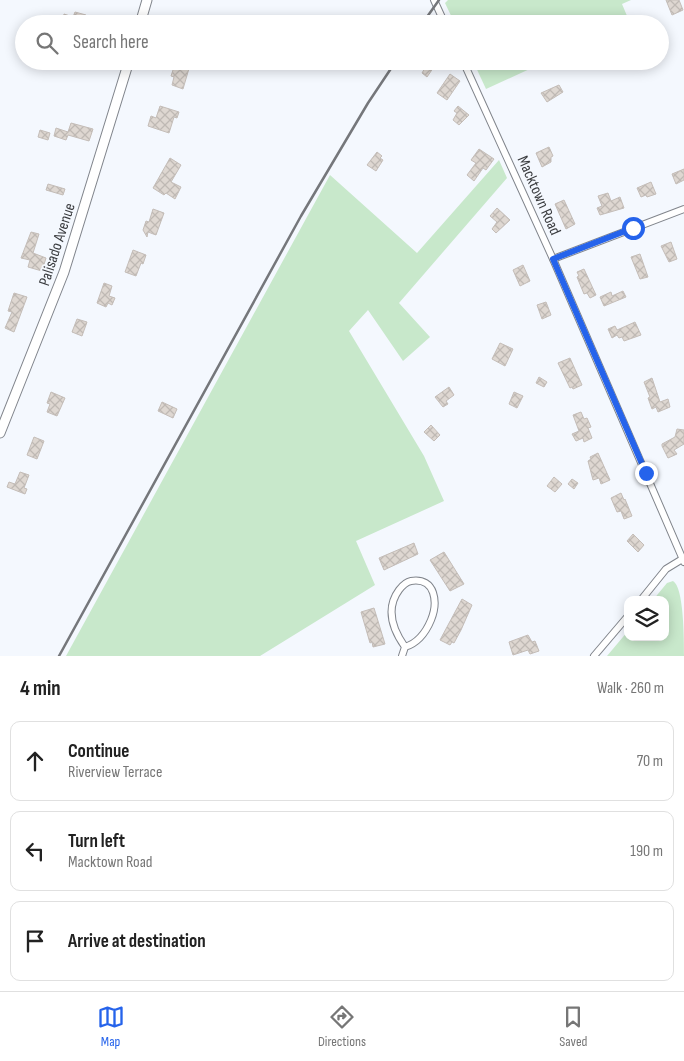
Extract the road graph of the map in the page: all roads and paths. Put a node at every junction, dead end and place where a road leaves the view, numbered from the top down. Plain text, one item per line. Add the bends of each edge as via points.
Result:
1 (147, 0) edge
2 (434, 0) edge
3 (143, 15) edge
4 (441, 15) edge
5 (126, 70) edge
6 (467, 70) edge
7 (684, 209) edge
8 (553, 259) junction
9 (0, 433) edge
10 (684, 559) edge
11 (644, 596) edge
12 (624, 621) edge
13 (406, 647) junction
14 (402, 656) edge
15 (594, 656) edge

1 - 3 main road
2 - 4 street
5 - 9 main road, Palisado Avenue via 64,272
6 - 8 street, Macktown Road
7 - 8 street
8 - 10 street, Macktown Road
10 - 11 street via 666,569
12 - 15 street
13 - 13 street via 396,635 390,610 402,586 410,581 420,582 428,585 436,602 420,638
13 - 14 street

